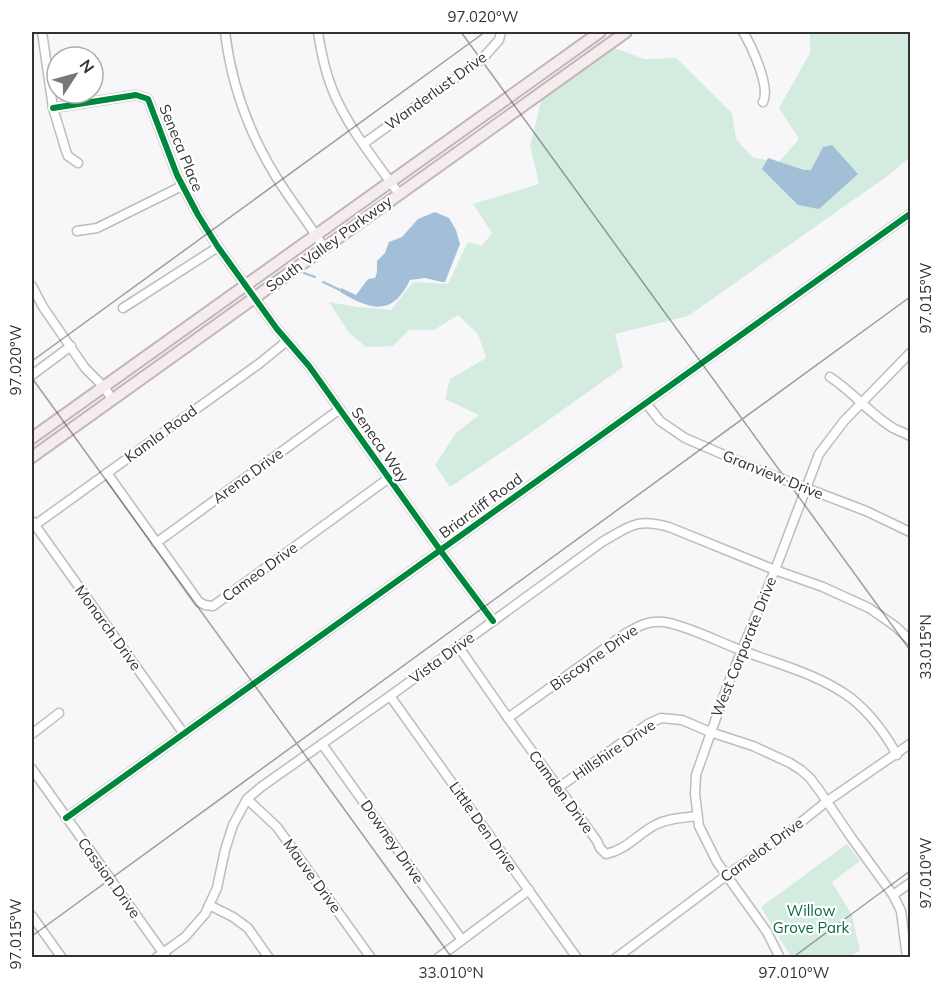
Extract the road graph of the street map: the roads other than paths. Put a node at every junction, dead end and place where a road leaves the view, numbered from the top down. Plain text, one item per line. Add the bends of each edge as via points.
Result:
1 (42, 32) edge
2 (225, 32) edge
3 (318, 32) edge
4 (501, 32) edge
5 (600, 32) edge
6 (626, 32) edge
7 (743, 32) edge
8 (763, 102) dead end
9 (53, 108) junction
10 (363, 144) junction
11 (78, 164) dead end
12 (390, 182) junction
13 (182, 186) junction
14 (399, 194) junction
15 (910, 214) edge
16 (77, 231) dead end
17 (316, 235) junction
18 (218, 247) junction
19 (324, 248) junction
20 (246, 285) junction
21 (32, 286) edge
22 (255, 297) junction
23 (123, 308) dead end
24 (287, 341) junction
25 (71, 346) junction
26 (910, 353) edge
27 (32, 375) edge
28 (830, 377) dead end
29 (104, 387) junction
30 (112, 399) junction
31 (646, 403) junction
32 (861, 403) junction
33 (340, 409) junction
34 (910, 436) edge
35 (32, 438) edge
36 (32, 457) edge
37 (107, 473) junction
38 (389, 478) junction
39 (806, 488) junction
40 (33, 523) edge
41 (910, 532) edge
42 (156, 543) junction
43 (440, 550) junction
44 (775, 570) junction
45 (493, 621) junction
46 (910, 640) edge
47 (458, 646) junction
48 (742, 650) junction
49 (390, 696) junction
50 (59, 713) dead end
51 (508, 718) junction
52 (710, 732) junction
53 (32, 734) edge
54 (184, 734) junction
55 (322, 744) junction
56 (910, 744) edge
57 (897, 755) junction
58 (32, 770) edge
59 (558, 788) junction
60 (247, 799) junction
61 (826, 802) junction
62 (697, 816) junction
63 (66, 818) junction
64 (727, 875) junction
65 (910, 883) edge
66 (529, 890) junction
67 (893, 895) junction
68 (209, 905) junction
69 (32, 916) edge
70 (462, 940) junction
71 (162, 956) edge
72 (62, 957) edge
73 (269, 957) edge
74 (371, 957) edge
75 (438, 957) edge
76 (577, 957) edge
77 (615, 957) edge
78 (780, 957) edge
79 (907, 957) edge

1 - 9 street
2 - 17 street via 238,94 254,137
3 - 10 street via 333,91
4 - 10 street, Wanderlust Drive via 482,59
5 - 12 main road, South Valley Parkway
6 - 14 main road, South Valley Parkway
7 - 8 street via 764,84
9 - 11 street via 68,156
9 - 13 street, Seneca Place via 136,95 148,99
10 - 12 street
12 - 14 street
12 - 17 main road, South Valley Parkway
13 - 16 street via 97,228
13 - 18 street, Seneca Place
14 - 19 main road, South Valley Parkway
15 - 31 street, Briarcliff Road
17 - 19 street
17 - 20 main road, South Valley Parkway
18 - 20 street, Seneca Place
18 - 23 street
19 - 22 main road, South Valley Parkway
20 - 22 street, Seneca Way
20 - 29 main road, South Valley Parkway
21 - 25 street
22 - 24 street, Seneca Way
22 - 30 main road, South Valley Parkway
24 - 33 street, Seneca Way
24 - 37 street, Kamla Road
25 - 27 street
25 - 29 street
26 - 32 street, West Corporate Drive
28 - 32 street
29 - 30 street
29 - 35 main road, South Valley Parkway
30 - 36 main road, South Valley Parkway
31 - 39 street, Granview Drive via 660,421 685,438
31 - 43 street, Briarcliff Road
32 - 34 street
32 - 39 street, West Corporate Drive via 819,454
33 - 38 street, Seneca Way
33 - 42 street, Arena Drive
37 - 40 street, Kamla Road
37 - 42 street, Cameo Drive
38 - 42 street, Cameo Drive via 213,606 199,602
38 - 43 street, Seneca Way
39 - 41 street, Granview Drive
39 - 44 street, West Corporate Drive
40 - 54 street, Monarch Drive
43 - 45 street, Seneca Way
43 - 54 street, Briarcliff Road
44 - 45 street, Vista Drive via 669,527 633,524
44 - 46 street, Vista Drive via 869,608
44 - 48 street, West Corporate Drive
45 - 47 street, Vista Drive
47 - 49 street, Vista Drive
47 - 51 street, Camden Drive
48 - 51 street, Biscayne Drive via 677,625 643,623
48 - 52 street, West Corporate Drive
48 - 57 street, Biscayne Drive via 814,676 838,690 876,722
49 - 55 street, Vista Drive
49 - 66 street, Little Den Drive
50 - 53 street
51 - 59 street, Camden Drive
52 - 59 street, Hillshire Drive via 682,720 662,718
52 - 61 street, Hillshire Drive via 790,763 810,778
52 - 62 street, West Corporate Drive via 696,775
54 - 63 street, Briarcliff Road
55 - 60 street, Vista Drive
55 - 70 street, Downey Drive
56 - 57 street, Camelot Drive
57 - 61 street, Camelot Drive
58 - 63 street, Cassion Drive
59 - 62 street, Camden Drive via 606,854 617,852 662,822
60 - 68 street, Vista Drive via 233,825
60 - 74 street, Mauve Drive via 277,827
61 - 64 street, Camelot Drive
61 - 67 street, Hillshire Drive
62 - 64 street, West Corporate Drive via 717,862
63 - 71 street, Cassion Drive
64 - 77 street, Camelot Drive
64 - 78 street, West Corporate Drive
65 - 67 street
66 - 70 street
66 - 76 street, Little Den Drive
67 - 79 street, Hillshire Drive via 901,911
68 - 71 street, Vista Drive via 185,937
68 - 73 street via 248,928
69 - 72 street
70 - 75 street

